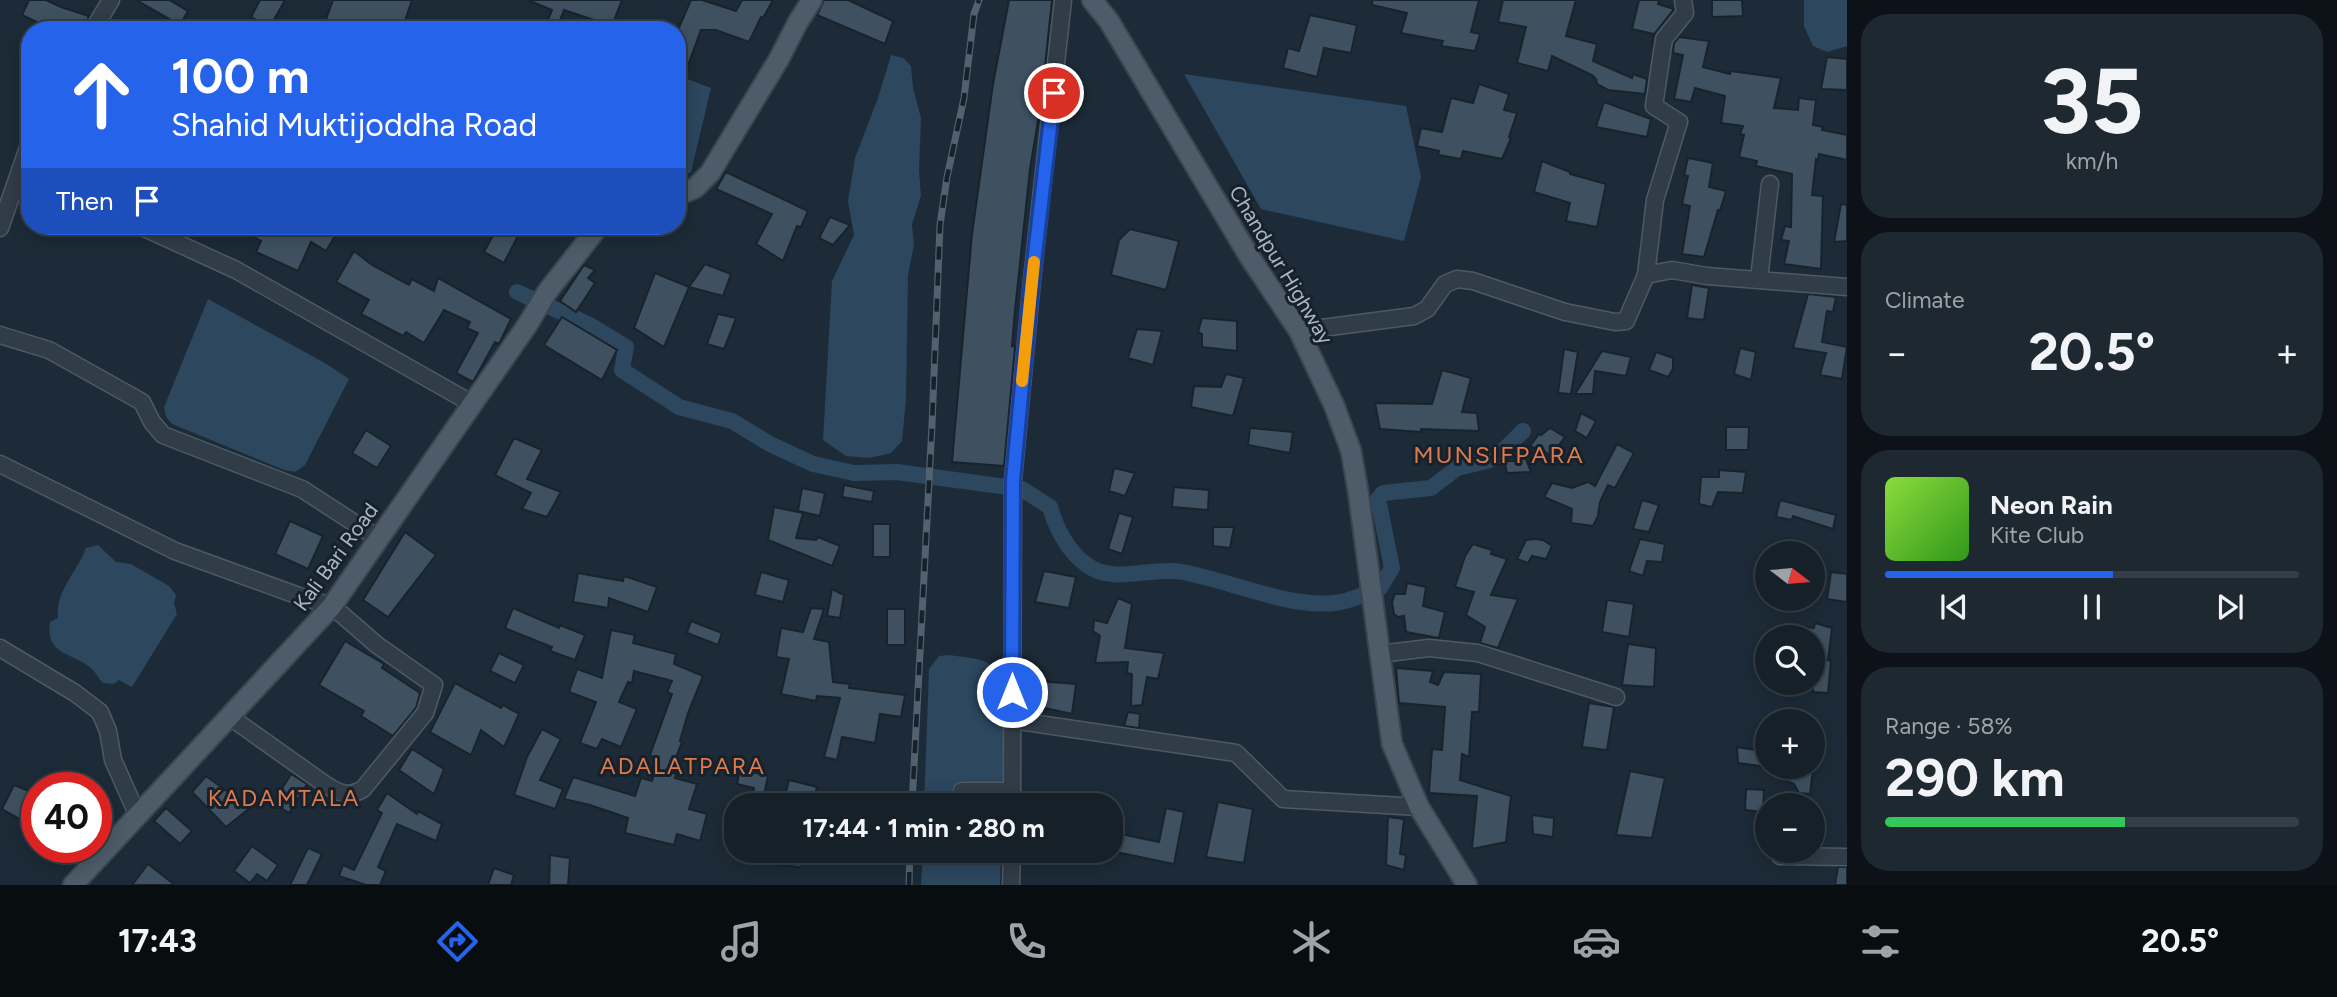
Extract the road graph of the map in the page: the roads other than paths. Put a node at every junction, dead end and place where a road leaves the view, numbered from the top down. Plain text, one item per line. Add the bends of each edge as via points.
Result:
1 (111, 0) edge
2 (812, 0) edge
3 (1683, 0) edge
4 (1087, 1) edge
5 (1063, 6) edge
6 (98, 21) edge
7 (21, 182) edge
8 (1770, 184) dead end
9 (686, 192) edge
10 (0, 228) edge
11 (160, 235) edge
12 (592, 235) edge
13 (1646, 275) junction
14 (1759, 279) junction
15 (1847, 287) edge
16 (1298, 331) junction
17 (0, 335) edge
18 (471, 403) junction
19 (0, 464) edge
20 (379, 539) junction
21 (332, 606) junction
22 (0, 648) edge
23 (1378, 654) junction
24 (1616, 697) dead end
25 (230, 717) junction
26 (1012, 720) junction
27 (962, 792) dead end
28 (970, 793) edge
29 (1012, 793) edge
30 (1419, 807) junction
31 (138, 816) junction
32 (1825, 857) edge
33 (1847, 857) edge
34 (1012, 863) edge
35 (73, 885) edge
36 (1011, 885) edge
37 (1467, 885) edge

1 - 6 street
2 - 9 main road via 710,173
3 - 13 street via 1685,13 1664,39 1654,106 1679,122 1656,200
4 - 5 street
4 - 16 main road, Chandpur Highway via 1109,21
5 - 26 street via 1013,480
7 - 10 street
8 - 14 street
11 - 18 street via 236,270
12 - 18 main road, Kali Bari Road
13 - 14 street via 1672,270
13 - 16 street via 1626,321 1565,312 1457,279 1445,284 1427,309 1414,316
14 - 15 street
16 - 23 main road, Chandpur Highway via 1351,451
17 - 20 street via 49,350 142,402 163,435 302,489
18 - 20 main road, Kali Bari Road
19 - 21 street via 175,551
20 - 21 main road, Kali Bari Road
21 - 25 main road, Kali Bari Road
21 - 25 street via 434,685 425,713 362,789 353,795 339,793
22 - 31 street via 100,712 113,760
23 - 24 street via 1429,648 1478,653
23 - 30 main road, Chandpur Highway via 1392,744
25 - 31 main road, Kali Bari Road
26 - 29 street
26 - 30 street via 1236,753 1283,799
27 - 28 street
30 - 37 main road, Chandpur Highway
31 - 35 main road, Kali Bari Road
32 - 33 street
34 - 36 street

